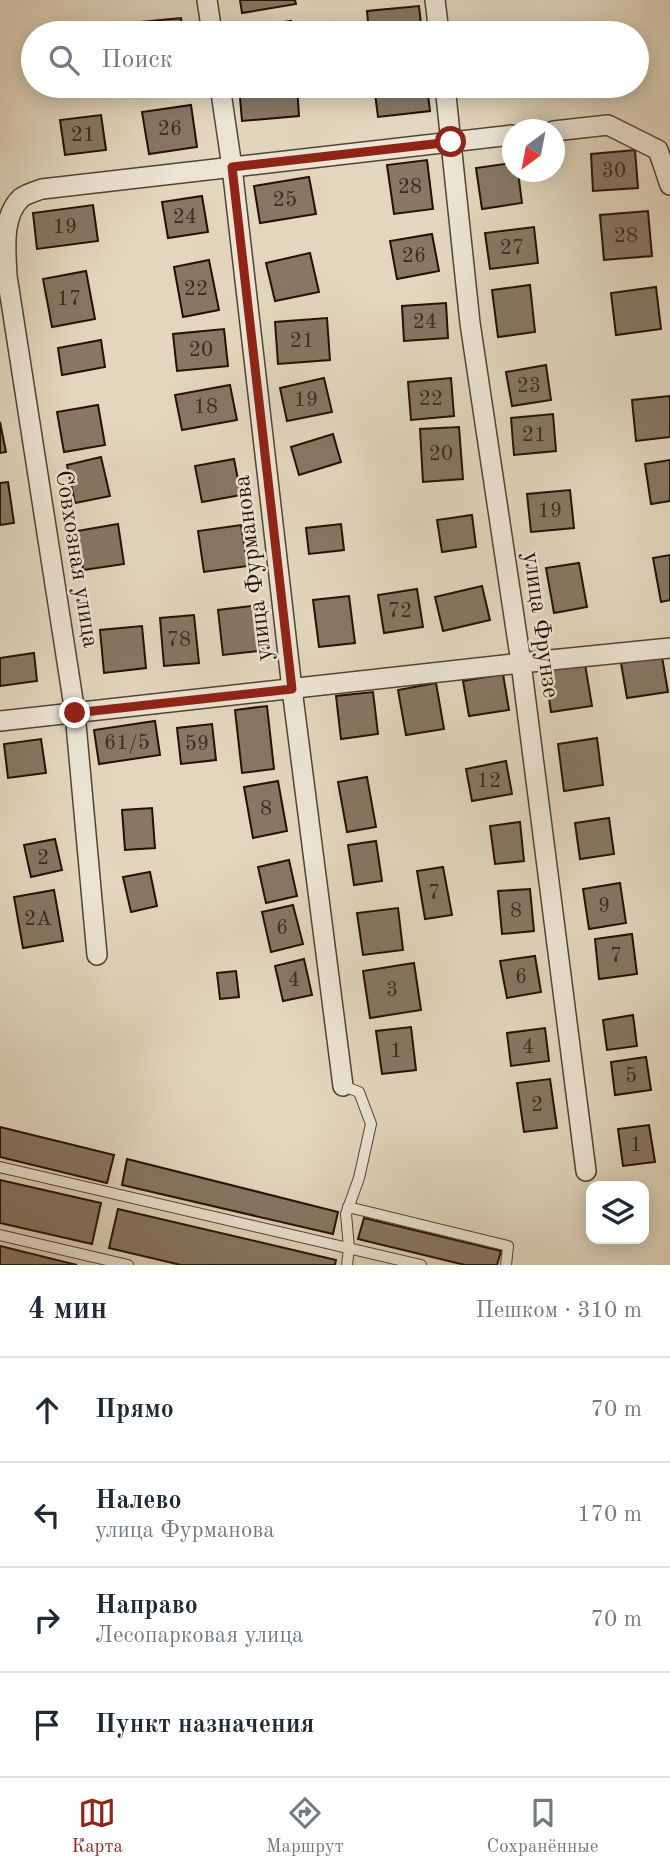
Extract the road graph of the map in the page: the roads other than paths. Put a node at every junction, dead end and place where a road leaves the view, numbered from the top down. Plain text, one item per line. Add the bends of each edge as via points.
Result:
1 (207, 0) edge
2 (436, 0) edge
3 (210, 21) edge
4 (438, 21) edge
5 (222, 98) edge
6 (446, 98) edge
7 (565, 130) edge
8 (502, 136) edge
9 (451, 142) junction
10 (232, 167) junction
11 (670, 185) edge
12 (670, 648) edge
13 (522, 663) junction
14 (292, 689) junction
15 (75, 713) junction
16 (0, 721) edge
17 (97, 955) dead end
18 (343, 1086) joint
19 (0, 1167) edge
20 (586, 1171) dead end
21 (348, 1207) junction
22 (0, 1235) edge
23 (349, 1248) junction
24 (128, 1265) edge
25 (347, 1265) edge
26 (421, 1265) edge
27 (506, 1265) edge

1 - 3 street
2 - 4 street
5 - 10 street, улица Фурманова
6 - 9 street, улица Фрунзе
7 - 11 street via 608,125 658,150
8 - 9 street
9 - 10 street
9 - 13 street, улица Фрунзе via 470,323
10 - 14 street, улица Фурманова
10 - 15 street, Совхозная улица via 42,189 22,197 11,212 5,241 8,276
12 - 13 street
13 - 14 street
13 - 20 street, улица Фрунзе
14 - 15 street
14 - 18 street, улица Фурманова
15 - 16 street
15 - 17 street, Совхозная улица
18 - 21 lane via 359,1092 371,1124
19 - 23 lane
21 - 23 lane
21 - 27 lane via 508,1246
22 - 24 lane
23 - 25 lane
23 - 26 lane

